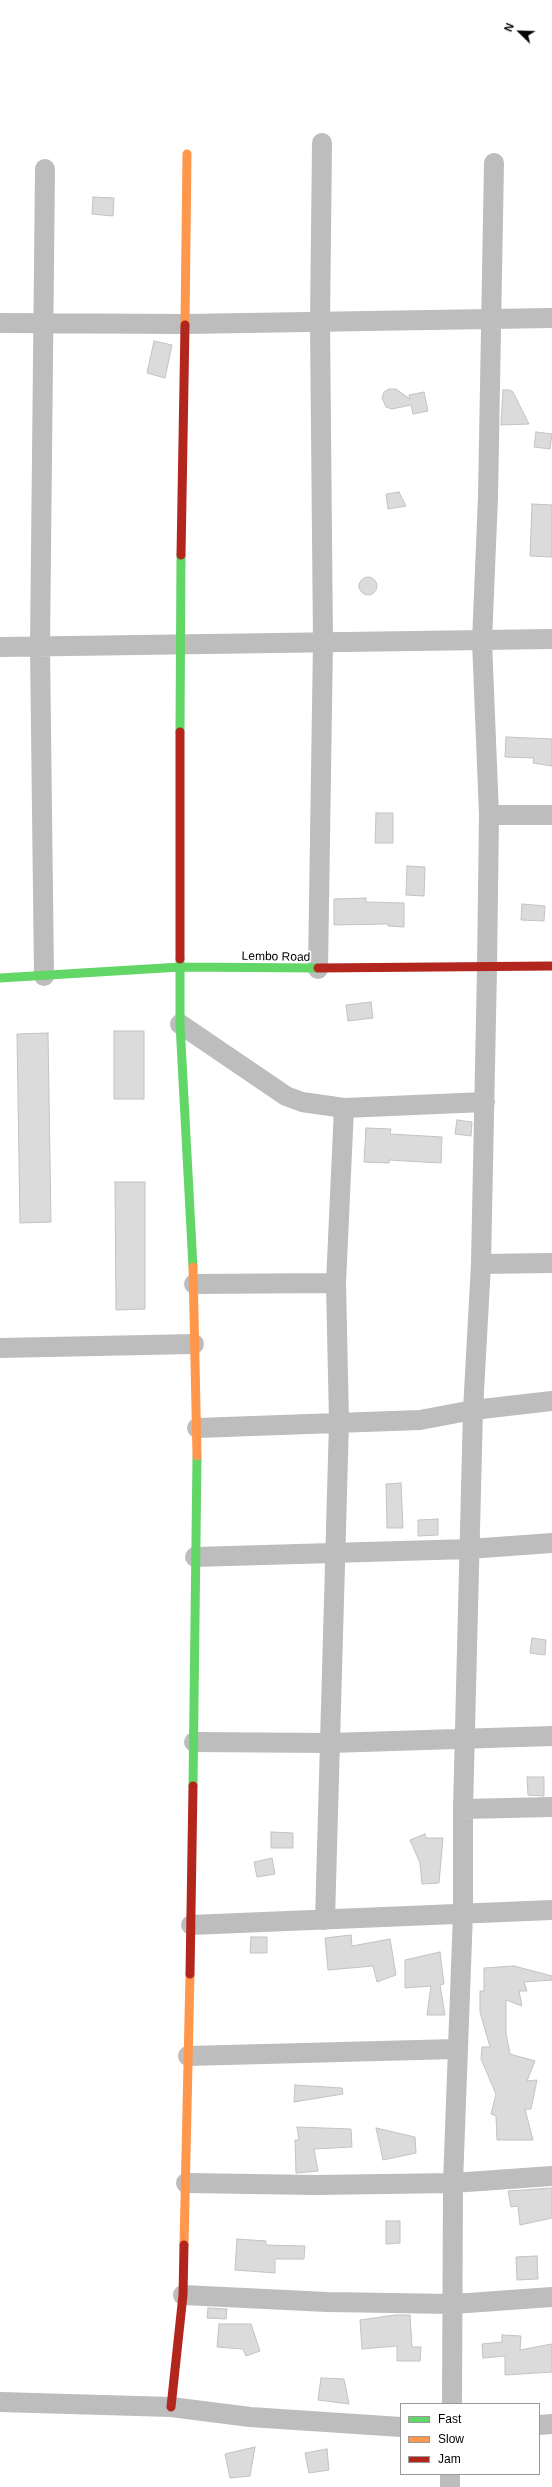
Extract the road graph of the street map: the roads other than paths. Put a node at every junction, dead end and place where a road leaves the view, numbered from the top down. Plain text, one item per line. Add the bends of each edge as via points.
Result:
1 (322, 143) dead end
2 (187, 154) dead end
3 (494, 163) dead end
4 (45, 169) dead end
5 (490, 318) junction
6 (552, 318) edge
7 (320, 322) junction
8 (0, 323) edge
9 (42, 323) junction
10 (185, 324) junction
11 (552, 639) edge
12 (482, 641) junction
13 (323, 642) junction
14 (40, 646) junction
15 (180, 646) junction
16 (0, 647) edge
17 (489, 815) junction
18 (552, 815) edge
19 (180, 966) junction
20 (552, 966) edge
21 (487, 968) junction
22 (318, 969) junction
23 (44, 976) junction
24 (0, 978) edge
25 (180, 1024) junction
26 (484, 1102) junction
27 (344, 1108) junction
28 (552, 1263) edge
29 (481, 1264) junction
30 (336, 1283) junction
31 (194, 1284) junction
32 (194, 1344) junction
33 (0, 1348) edge
34 (552, 1401) edge
35 (473, 1410) junction
36 (339, 1422) junction
37 (197, 1428) junction
38 (552, 1543) edge
39 (469, 1549) junction
40 (335, 1552) junction
41 (195, 1557) junction
42 (552, 1736) edge
43 (465, 1738) junction
44 (194, 1742) junction
45 (330, 1743) junction
46 (552, 1806) edge
47 (463, 1809) junction
48 (552, 1910) edge
49 (463, 1913) junction
50 (325, 1920) junction
51 (191, 1925) junction
52 (456, 2049) junction
53 (188, 2056) junction
54 (552, 2176) edge
55 (186, 2183) junction
56 (453, 2183) junction
57 (183, 2295) junction
58 (552, 2297) edge
59 (454, 2304) junction
60 (0, 2402) edge
61 (452, 2403) edge
62 (171, 2407) junction
63 (552, 2424) edge
64 (540, 2425) edge
65 (400, 2427) edge
66 (450, 2475) edge
67 (450, 2487) edge

1 - 7 street
2 - 10 street
3 - 5 street
4 - 9 street
5 - 6 street
5 - 7 street
5 - 12 street via 488,497
7 - 10 street
7 - 13 street
8 - 9 street
9 - 10 street
9 - 14 street
10 - 15 street
11 - 12 street
12 - 13 street
12 - 17 street
13 - 15 street
13 - 22 street
14 - 15 street
14 - 16 street
14 - 23 street
15 - 19 street
17 - 18 street
17 - 21 street
19 - 22 street, Lembo Road
19 - 23 street, Lembo Road
19 - 25 street
20 - 21 street, Lembo Road
21 - 22 street, Lembo Road
21 - 26 street
23 - 24 street, Lembo Road
25 - 27 street via 286,1096 302,1102
25 - 31 street
26 - 27 street
26 - 29 street
27 - 30 street
28 - 29 street
29 - 35 street
30 - 31 street
30 - 36 street
31 - 32 street
32 - 33 street
32 - 37 street
34 - 35 street
35 - 36 street via 420,1420
35 - 39 street
36 - 37 street
36 - 40 street
37 - 41 street
38 - 39 street
39 - 40 street
39 - 43 street
40 - 41 street
40 - 45 street
41 - 44 street
42 - 43 street
43 - 45 street
43 - 47 street
44 - 45 street
44 - 51 street
45 - 50 street
46 - 47 street
47 - 49 street
48 - 49 street
49 - 50 street
49 - 52 street
50 - 51 street
51 - 53 street
52 - 53 street
52 - 56 street
53 - 55 street
54 - 56 street
55 - 56 street
55 - 57 street
56 - 59 street
57 - 59 street via 327,2302
57 - 62 street
58 - 59 street
59 - 61 street
60 - 62 street
62 - 65 street via 250,2417
63 - 64 street
66 - 67 street

